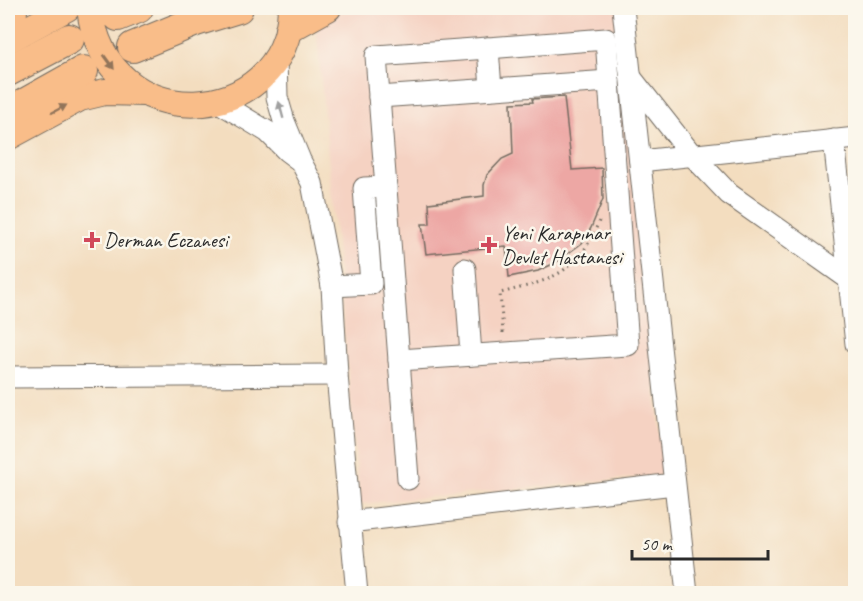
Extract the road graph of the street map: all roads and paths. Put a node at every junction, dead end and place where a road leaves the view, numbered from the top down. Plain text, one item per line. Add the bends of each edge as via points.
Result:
1 (14, 8) edge
2 (67, 8) edge
3 (238, 8) edge
4 (328, 8) edge
5 (623, 8) edge
6 (115, 10) edge
7 (290, 19) edge
8 (10, 38) edge
9 (69, 39) dead end
10 (133, 47) dead end
11 (488, 48) junction
12 (276, 57) junction
13 (8, 70) edge
14 (83, 71) dead end
15 (631, 79) junction
16 (609, 81) junction
17 (491, 89) junction
18 (144, 93) junction
19 (379, 97) junction
20 (217, 101) junction
21 (8, 112) edge
22 (8, 137) edge
23 (855, 138) edge
24 (834, 140) junction
25 (692, 155) junction
26 (300, 160) junction
27 (640, 161) junction
28 (386, 187) junction
29 (618, 203) junction
30 (465, 268) dead end
31 (852, 279) edge
32 (332, 286) junction
33 (855, 344) edge
34 (505, 353) junction
35 (471, 355) junction
36 (399, 360) junction
37 (337, 375) junction
38 (8, 377) edge
39 (408, 479) dead end
40 (674, 484) junction
41 (349, 522) junction
42 (357, 594) edge
43 (687, 594) edge

1 - 8 main road
2 - 8 main road
3 - 10 highway
4 - 7 main road
5 - 15 street
6 -> 18 main road via 92,23 101,51 119,75
7 - 12 main road
9 - 13 highway
11 - 16 street via 606,39
11 - 17 street
11 - 19 street via 376,56
12 - 20 main road via 256,80
26 -> 12 street via 277,97
14 - 21 highway
15 - 25 street
15 - 27 street
16 - 17 street
16 - 29 street
17 - 19 street
18 - 20 main road via 172,103
22 -> 18 main road via 80,98 105,92
19 - 28 street
20 - 26 street via 268,132
23 - 24 street
24 - 25 street
24 - 31 street
25 - 27 street
25 - 31 street via 729,195
26 - 32 street via 312,183
27 - 40 street
28 - 32 street via 364,188 371,284
28 - 36 street
29 - 34 path via 605,204 590,243 577,260 553,278 500,293
29 - 34 street via 628,345
30 - 35 street
31 - 33 street
32 - 37 street
34 - 35 street
35 - 36 street
36 - 39 street
37 - 38 street
37 - 41 street
40 - 41 street
40 - 43 street
41 - 42 street

